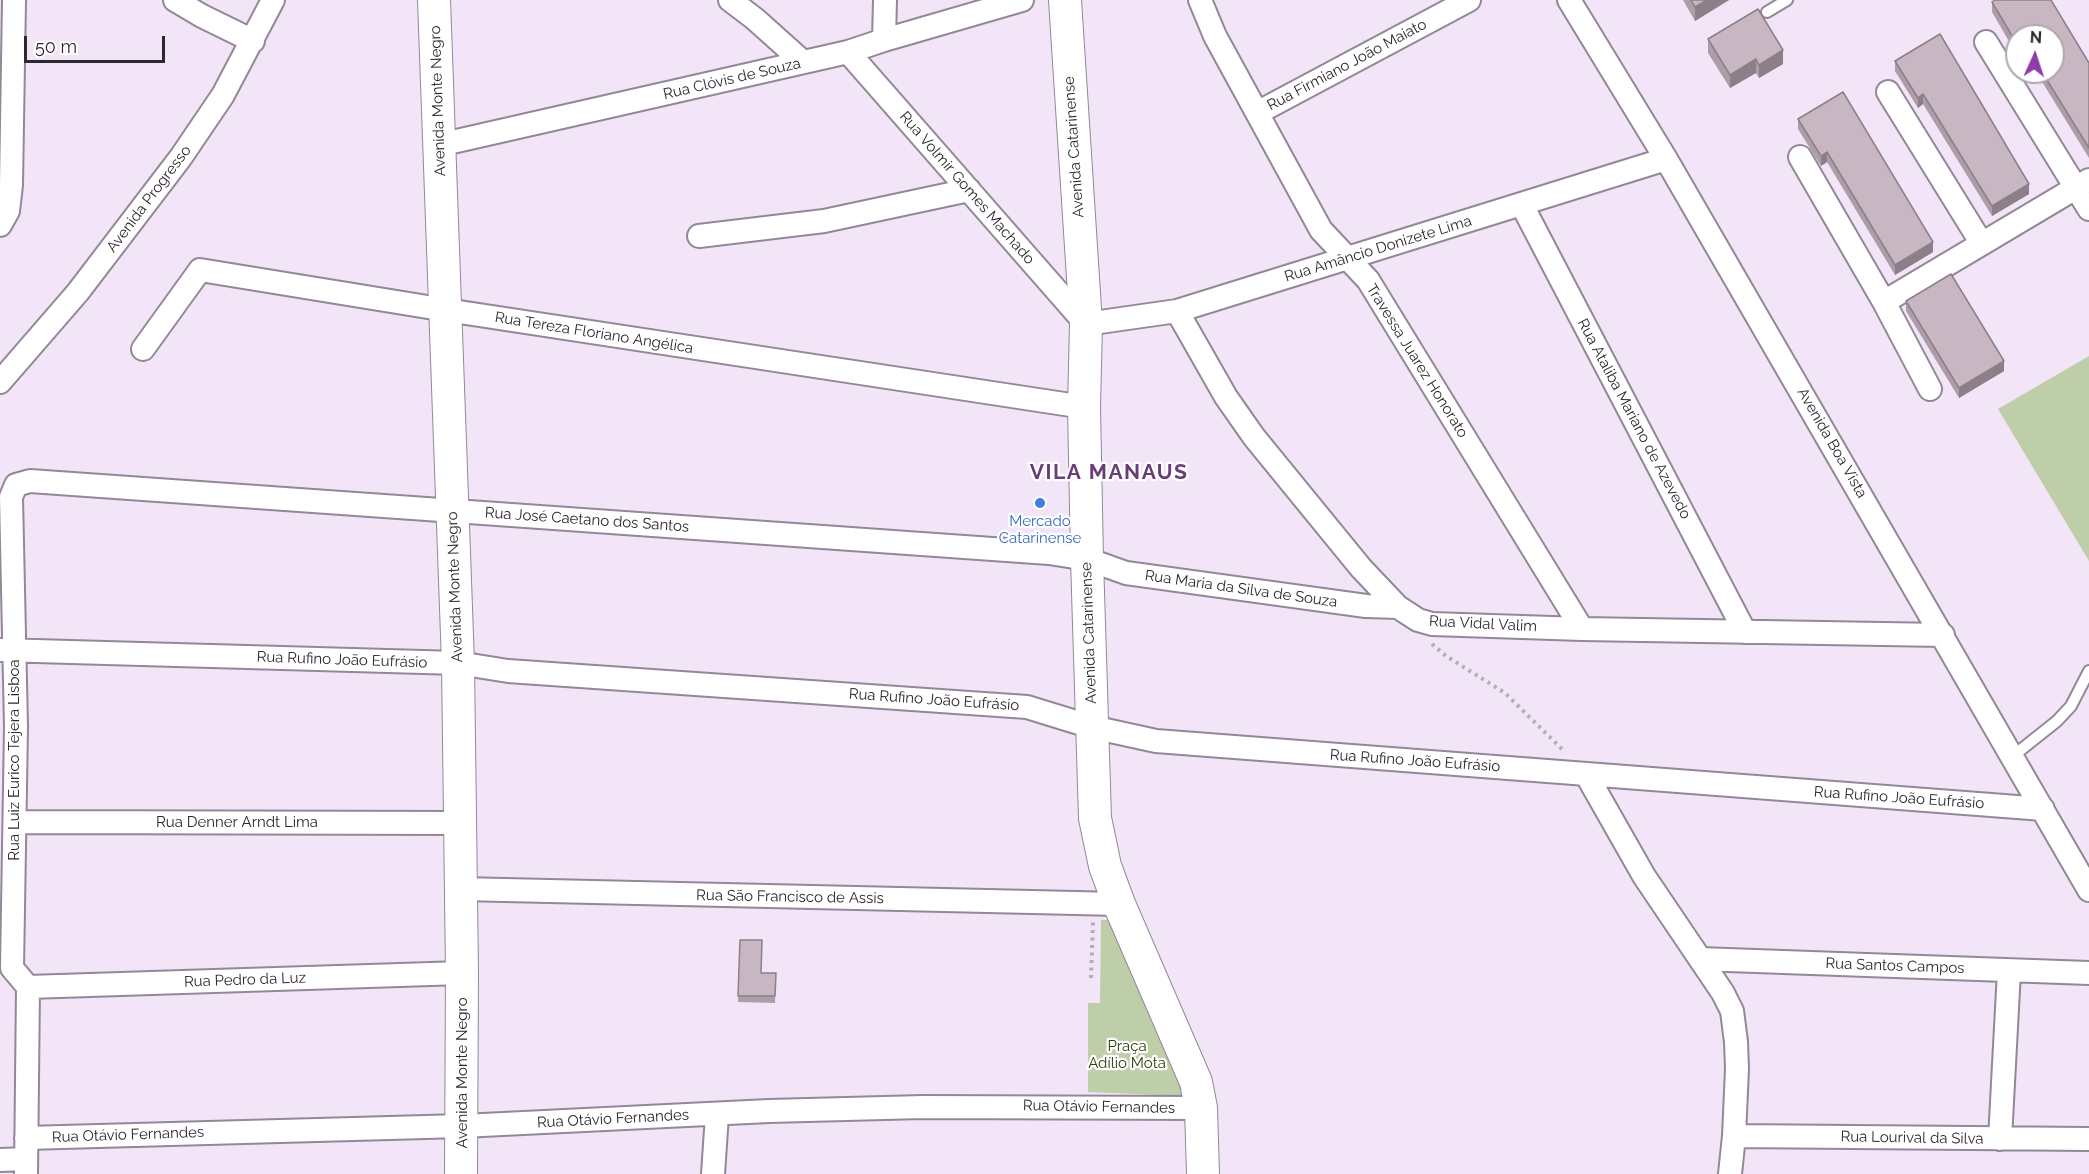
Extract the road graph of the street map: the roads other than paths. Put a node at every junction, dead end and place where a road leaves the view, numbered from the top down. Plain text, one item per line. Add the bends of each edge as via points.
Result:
1 (14, 0) edge
2 (176, 0) edge
3 (273, 0) edge
4 (434, 0) edge
5 (730, 0) edge
6 (885, 0) edge
7 (1023, 0) edge
8 (1065, 0) edge
9 (1200, 0) edge
10 (1469, 0) edge
11 (1569, 0) edge
12 (1787, 0) edge
13 (1767, 12) dead end
14 (884, 40) junction
15 (253, 41) junction
16 (1986, 42) dead end
17 (848, 52) junction
18 (803, 62) junction
19 (6, 86) edge
20 (1888, 92) dead end
21 (1257, 113) junction
22 (439, 145) junction
23 (1800, 157) dead end
24 (1666, 159) junction
25 (2083, 184) edge
26 (969, 190) junction
27 (1522, 205) junction
28 (2089, 209) edge
29 (0, 225) edge
30 (699, 236) dead end
31 (1982, 244) junction
32 (1347, 258) junction
33 (1884, 303) junction
34 (446, 310) junction
35 (1177, 311) junction
36 (1086, 324) junction
37 (143, 350) dead end
38 (0, 382) edge
39 (1930, 389) dead end
40 (1084, 407) junction
41 (16, 485) joint
42 (453, 510) junction
43 (1087, 559) junction
44 (1398, 607) junction
45 (1582, 629) junction
46 (1745, 633) junction
47 (1943, 635) junction
48 (7, 651) edge
49 (458, 663) junction
50 (2089, 671) edge
51 (1092, 727) junction
52 (8, 729) edge
53 (2013, 756) junction
54 (1586, 774) junction
55 (2043, 809) junction
56 (15, 822) junction
57 (460, 823) junction
58 (461, 889) junction
59 (2089, 890) edge
60 (1106, 904) junction
61 (1700, 959) junction
62 (6, 968) edge
63 (2009, 971) junction
64 (462, 973) junction
65 (2089, 973) edge
66 (28, 987) junction
67 (1201, 1108) junction
68 (717, 1115) junction
69 (462, 1126) junction
70 (1734, 1136) junction
71 (2000, 1138) junction
72 (2089, 1140) edge
73 (26, 1157) edge
74 (0, 1160) edge
75 (461, 1174) edge
76 (713, 1174) edge
77 (1203, 1174) edge
78 (1730, 1174) edge

1 - 19 street
2 - 15 street
3 - 15 street, Avenida Progresso
4 - 22 street, Avenida Monte Negro
5 - 18 street
6 - 14 street
7 - 14 street, Rua Clóvis de Souza
8 - 36 street, Avenida Catarinense
9 - 21 street, Travessa Juarez Honorato
10 - 21 street, Rua Firmiano João Maiato
11 - 24 street, Avenida Boa Vista
12 - 13 lane
14 - 17 street, Rua Clóvis de Souza
15 - 38 street, Avenida Progresso via 182,157 78,292
16 - 25 street
17 - 18 street, Rua Clóvis de Souza
17 - 26 street, Rua Volmir Gomes Machado
18 - 22 street, Rua Clóvis de Souza
19 - 29 street via 10,192 8,211
20 - 31 street
21 - 32 street, Travessa Juarez Honorato via 1322,230
22 - 34 street, Avenida Monte Negro
23 - 33 street
24 - 27 street, Rua Amâncio Donizete Lima
24 - 47 street, Avenida Boa Vista
25 - 28 street
25 - 31 street
26 - 30 street via 824,221
26 - 36 street, Rua Volmir Gomes Machado
27 - 32 street, Rua Amâncio Donizete Lima
27 - 46 street, Rua Ataliba Mariano de Azevedo
31 - 33 street
32 - 35 street, Rua Amâncio Donizete Lima
32 - 45 street, Travessa Juarez Honorato via 1368,280
33 - 39 street
34 - 37 street, Rua Tereza Floriano Angélica via 200,270
34 - 40 street, Rua Tereza Floriano Angélica
34 - 42 street, Avenida Monte Negro
35 - 36 street, Rua Amâncio Donizete Lima
35 - 44 street, Rua Vidal Valim via 1226,397 1254,436
36 - 40 street, Avenida Catarinense
40 - 43 street, Avenida Catarinense
41 - 42 street, Rua José Caetano dos Santos via 30,481
41 - 48 street, Rua Luiz Eurico Tejera Lisboa via 10,497
42 - 43 street, Rua José Caetano dos Santos via 1050,553
42 - 49 street, Avenida Monte Negro
43 - 44 street, Rua Maria da Silva de Souza via 1126,573
43 - 51 street, Avenida Catarinense
44 - 45 street, Rua Vidal Valim via 1431,624
45 - 46 street, Rua Vidal Valim
46 - 47 street, Rua Vidal Valim
47 - 53 street, Avenida Boa Vista
48 - 49 street, Rua Rufino João Eufrásio
48 - 52 street, Rua Luiz Eurico Tejera Lisboa
49 - 51 street, Rua Rufino João Eufrásio via 508,671 1027,707
49 - 57 street, Avenida Monte Negro
50 - 53 lane via 2071,706
51 - 54 street, Rua Rufino João Eufrásio via 1156,741
51 - 60 street, Avenida Catarinense via 1092,784
52 - 56 street, Rua Luiz Eurico Tejera Lisboa
53 - 55 street, Avenida Boa Vista
54 - 55 street, Rua Rufino João Eufrásio
54 - 61 street via 1644,876
55 - 59 street, Avenida Boa Vista
56 - 57 street, Rua Denner Arndt Lima
56 - 62 street, Rua Luiz Eurico Tejera Lisboa
57 - 58 street, Avenida Monte Negro
58 - 60 street, Rua São Francisco de Assis
58 - 64 street, Avenida Monte Negro
60 - 67 street, Avenida Catarinense via 1197,1082
61 - 63 street, Rua Santos Campos
61 - 70 street via 1732,1011 1736,1042
62 - 66 street, Rua Luiz Eurico Tejera Lisboa
63 - 65 street, Rua Santos Campos
63 - 71 street
64 - 66 street, Rua Pedro da Luz
64 - 69 street, Avenida Monte Negro
66 - 73 street
67 - 68 street, Rua Otávio Fernandes via 923,1107
67 - 77 street, Avenida Catarinense
68 - 69 street, Rua Otávio Fernandes
68 - 76 street
69 - 73 street, Rua Otávio Fernandes
69 - 75 street, Avenida Monte Negro
70 - 71 street, Rua Lourival da Silva
70 - 78 street
71 - 72 street, Rua Lourival da Silva
73 - 74 street, Rua Otávio Fernandes

